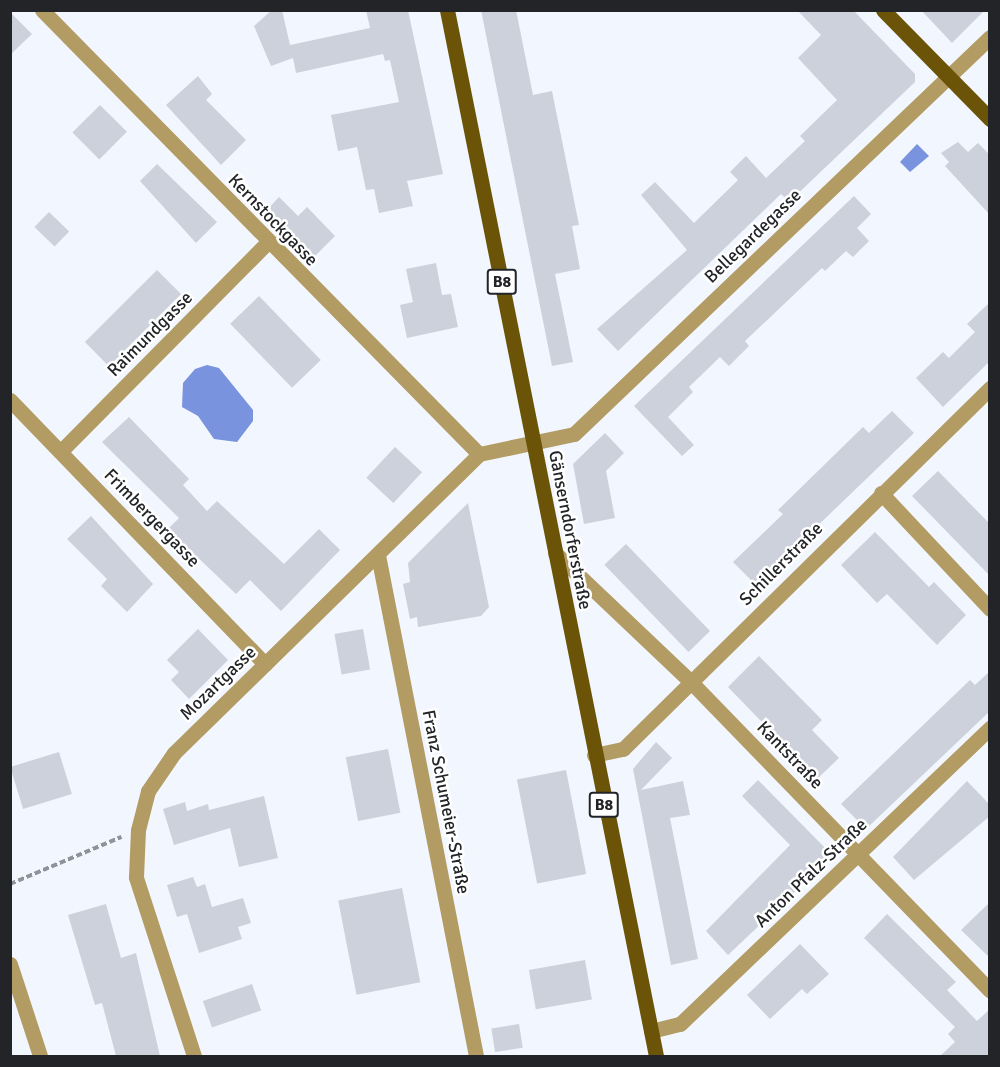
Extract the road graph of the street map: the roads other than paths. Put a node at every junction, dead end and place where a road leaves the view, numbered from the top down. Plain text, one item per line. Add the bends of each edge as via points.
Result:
1 (42, 10) edge
2 (447, 10) edge
3 (883, 10) edge
4 (990, 37) edge
5 (948, 76) junction
6 (990, 119) edge
7 (267, 243) junction
8 (990, 388) edge
9 (10, 400) edge
10 (534, 442) junction
11 (61, 452) junction
12 (479, 454) junction
13 (881, 493) junction
14 (555, 553) junction
15 (378, 555) junction
16 (990, 609) edge
17 (265, 663) junction
18 (690, 681) junction
19 (990, 728) edge
20 (594, 755) junction
21 (859, 854) junction
22 (10, 964) edge
23 (990, 991) edge
24 (651, 1031) junction
25 (40, 1056) edge
26 (194, 1056) edge
27 (476, 1056) edge
28 (656, 1056) edge

1 - 7 street, Kernstockgasse
2 - 10 main road, Gänserndorferstraße / B8
3 - 5 main road
4 - 5 street, Bellegardegasse
5 - 6 main road
5 - 10 street, Bellegardegasse via 574,434
7 - 11 street, Raimundgasse
7 - 12 street, Kernstockgasse
8 - 13 street, Schillerstraße
9 - 11 street, Frimbergergasse
10 - 12 street
10 - 14 main road, Gänserndorferstraße / B8
11 - 17 street, Frimbergergasse
12 - 15 street, Mozartgasse
13 - 16 street
13 - 18 street, Schillerstraße
14 - 18 street, Kantstraße
14 - 20 main road, Gänserndorferstraße / B8
15 - 17 street, Mozartgasse
15 - 27 street, Franz Schumeier-Straße
17 - 26 street, Mozartgasse via 174,753 148,791 138,830 136,877
18 - 20 street, Schillerstraße via 623,749
18 - 21 street, Kantstraße
19 - 21 street, Anton Pfalz-Straße
20 - 24 main road, Gänserndorferstraße / B8
21 - 23 street, Kantstraße
21 - 24 street, Anton Pfalz-Straße via 680,1024
22 - 25 street
24 - 28 main road, Gänserndorferstraße / B8

